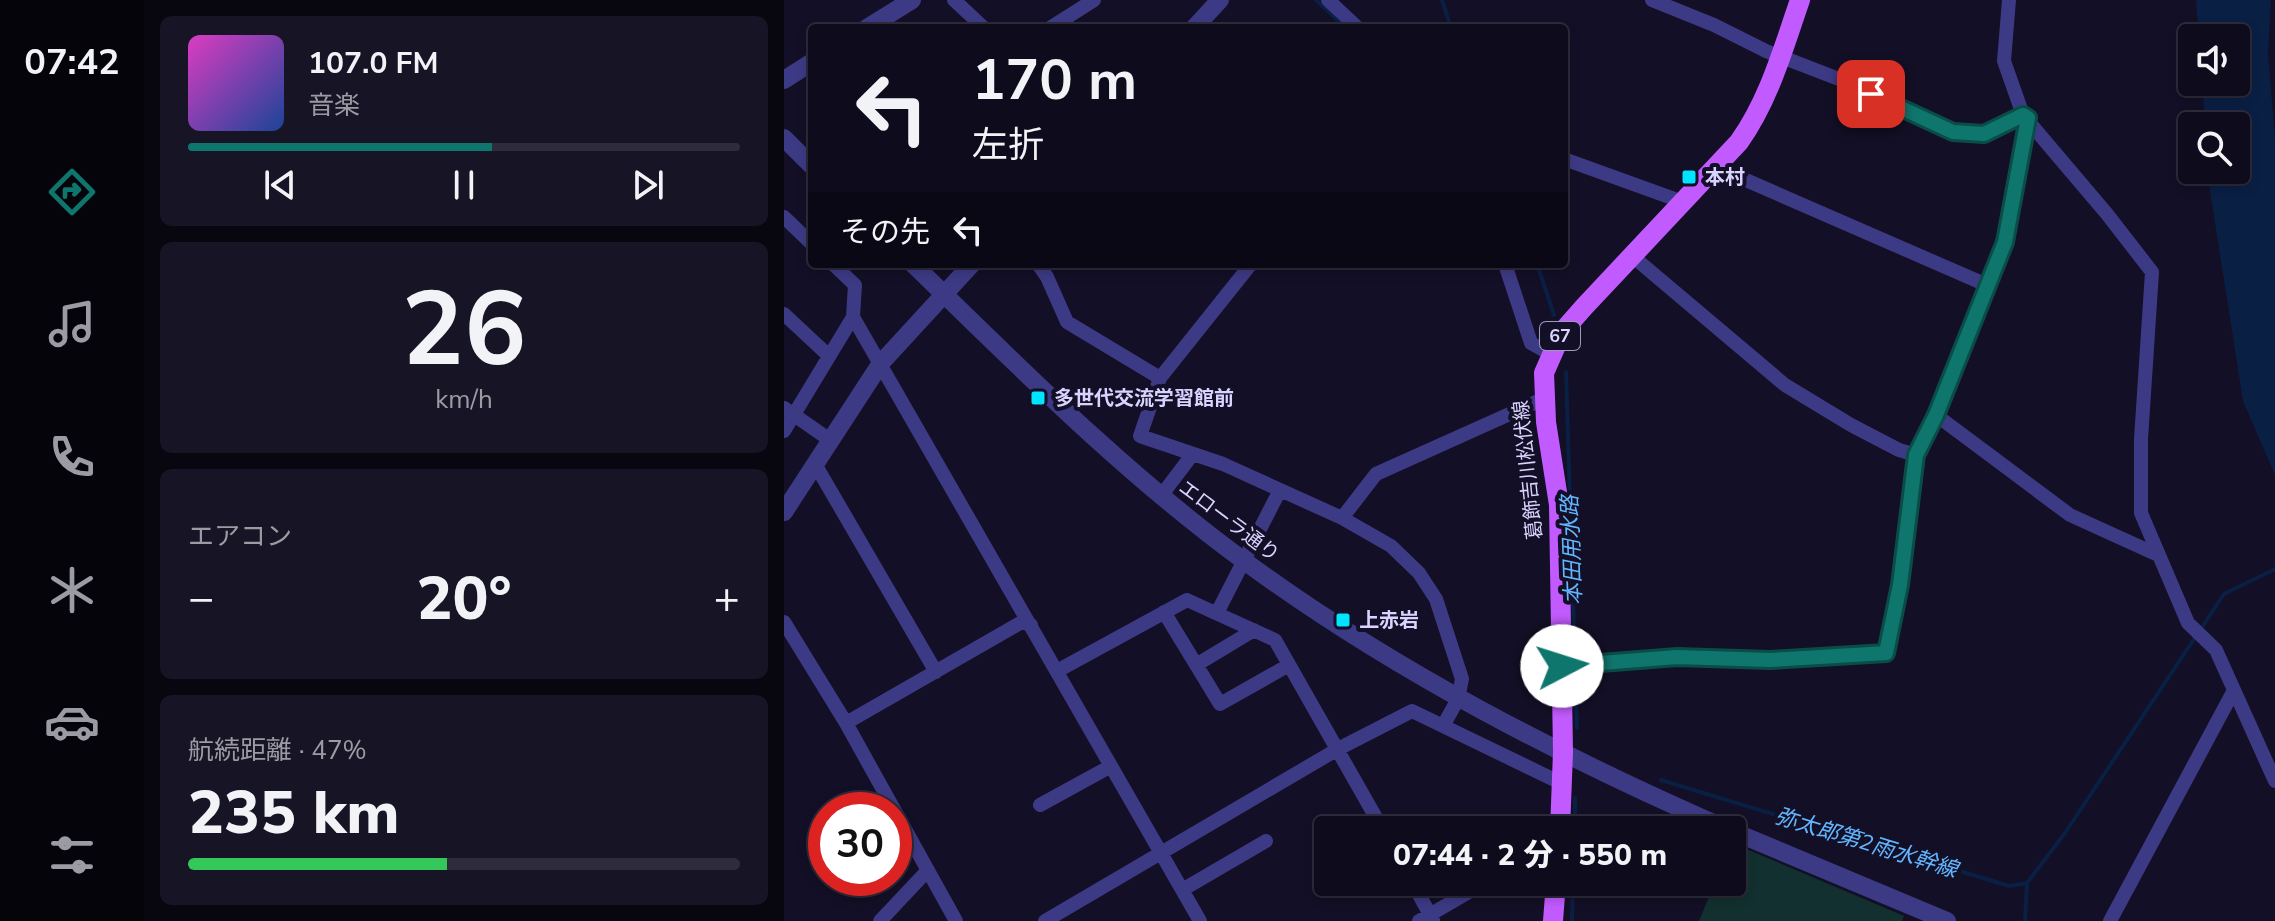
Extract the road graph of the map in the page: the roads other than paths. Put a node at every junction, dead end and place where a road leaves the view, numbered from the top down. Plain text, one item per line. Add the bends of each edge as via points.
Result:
1 (912, 0) edge
2 (954, 0) edge
3 (1094, 0) edge
4 (1220, 0) edge
5 (1328, 0) edge
6 (1652, 0) edge
7 (1800, 0) edge
8 (2009, 0) edge
9 (1068, 17) junction
10 (873, 24) edge
11 (980, 24) edge
12 (1057, 24) edge
13 (1076, 24) edge
14 (1198, 24) edge
15 (1354, 24) edge
16 (1781, 56) junction
17 (808, 65) edge
18 (784, 80) edge
19 (2025, 116) junction
20 (784, 138) edge
21 (1568, 160) edge
22 (808, 162) edge
23 (1716, 167) junction
24 (1683, 202) junction
25 (784, 217) edge
26 (808, 240) edge
27 (1631, 255) junction
28 (837, 268) edge
29 (917, 268) edge
30 (968, 268) edge
31 (1041, 268) edge
32 (1248, 268) edge
33 (1506, 268) edge
34 (1989, 286) junction
35 (944, 294) junction
36 (784, 314) edge
37 (853, 317) junction
38 (1551, 354) junction
39 (829, 356) junction
40 (881, 363) junction
41 (1160, 378) junction
42 (1543, 399) junction
43 (788, 412) edge
44 (1936, 415) junction
45 (784, 431) edge
46 (830, 440) junction
47 (1192, 455) junction
48 (1916, 455) junction
49 (815, 464) junction
50 (1280, 490) junction
51 (1161, 496) junction
52 (784, 512) edge
53 (1342, 518) junction
54 (2158, 555) junction
55 (1245, 562) junction
56 (1164, 612) junction
57 (1217, 613) junction
58 (784, 622) edge
59 (1031, 625) junction
60 (1254, 630) junction
61 (1196, 665) junction
62 (1289, 665) junction
63 (1562, 666) junction
64 (1057, 671) junction
65 (936, 672) junction
66 (2233, 692) junction
67 (1458, 699) junction
68 (846, 723) junction
69 (1443, 726) junction
70 (1338, 749) junction
71 (1563, 752) junction
72 (1111, 766) junction
73 (2275, 781) edge
74 (1563, 784) junction
75 (1040, 805) dead end
76 (1375, 816) edge
77 (1561, 816) edge
78 (1697, 816) edge
79 (1746, 838) edge
80 (1266, 841) dead end
81 (1161, 853) junction
82 (928, 870) junction
83 (1182, 890) junction
84 (1418, 896) edge
85 (1464, 896) edge
86 (1555, 896) edge
87 (1428, 919) edge
88 (880, 921) edge
89 (956, 921) edge
90 (1045, 921) edge
91 (1200, 921) edge
92 (1553, 921) edge
93 (1947, 921) edge
94 (2110, 921) edge

1 - 10 street
2 - 11 street
3 - 9 street
4 - 14 street
5 - 15 street
6 - 16 street
7 - 16 main road, 葛飾吉川松伏線 / 67
8 - 19 street via 2004,61
9 - 12 street
9 - 13 street
16 - 19 street via 1953,132 1984,134
16 - 23 main road, 葛飾吉川松伏線 / 67 via 1756,117
17 - 18 street
19 - 34 street via 2005,242
19 - 54 street via 2152,272 2140,478 2141,513
20 - 22 street
21 - 24 street
23 - 24 main road, 葛飾吉川松伏線 / 67
23 - 34 street
24 - 27 main road, 葛飾吉川松伏線 / 67
25 - 26 street
27 - 38 main road, 葛飾吉川松伏線 / 67 via 1562,332
27 - 48 street via 1785,385 1851,425
28 - 37 street via 855,285
29 - 35 street, エローラ通り
30 - 35 street
31 - 41 street via 1067,322
32 - 41 street
33 - 38 street via 1531,343
34 - 44 street
35 - 40 street
35 - 51 street, エローラ通り
36 - 39 street
37 - 39 street
37 - 40 street
38 - 42 main road, 葛飾吉川松伏線 / 67
39 - 43 street
40 - 46 street
40 - 59 street
41 - 47 street via 1140,436
42 - 53 street via 1376,474
42 - 63 main road, 葛飾吉川松伏線 / 67 via 1559,505
43 - 45 street
43 - 46 street
44 - 48 street
44 - 54 street via 2070,515
46 - 49 street
47 - 50 street
47 - 51 street
48 - 63 street via 1886,653 1770,660 1677,657
49 - 52 street
49 - 65 street
50 - 53 street
50 - 55 street
51 - 55 street, エローラ通り
53 - 67 street via 1391,546 1436,599 1462,679
54 - 66 street via 2188,623 2216,650
55 - 57 street
55 - 67 street, エローラ通り
56 - 57 street via 1187,600
56 - 61 street
56 - 64 street
57 - 60 street
58 - 68 street
59 - 64 street
59 - 65 street via 1022,622
60 - 61 street
60 - 62 street via 1275,640
61 - 62 street via 1220,704
62 - 70 street
63 - 71 main road, 葛飾吉川松伏線 / 67
64 - 72 street
65 - 68 street
66 - 73 street
66 - 94 street
67 - 69 street
67 - 71 street, エローラ通り
68 - 82 street
69 - 70 street via 1412,711
69 - 74 street
70 - 76 street
70 - 81 street
71 - 74 main road, 葛飾吉川松伏線 / 67
71 - 78 street, エローラ通り
72 - 75 street
72 - 81 street
74 - 77 main road, 葛飾吉川松伏線 / 67
79 - 93 street, エローラ通り
80 - 83 street
81 - 83 street
81 - 90 street
82 - 88 street
82 - 89 street
83 - 91 street
84 - 87 street
85 - 87 street
86 - 92 main road

